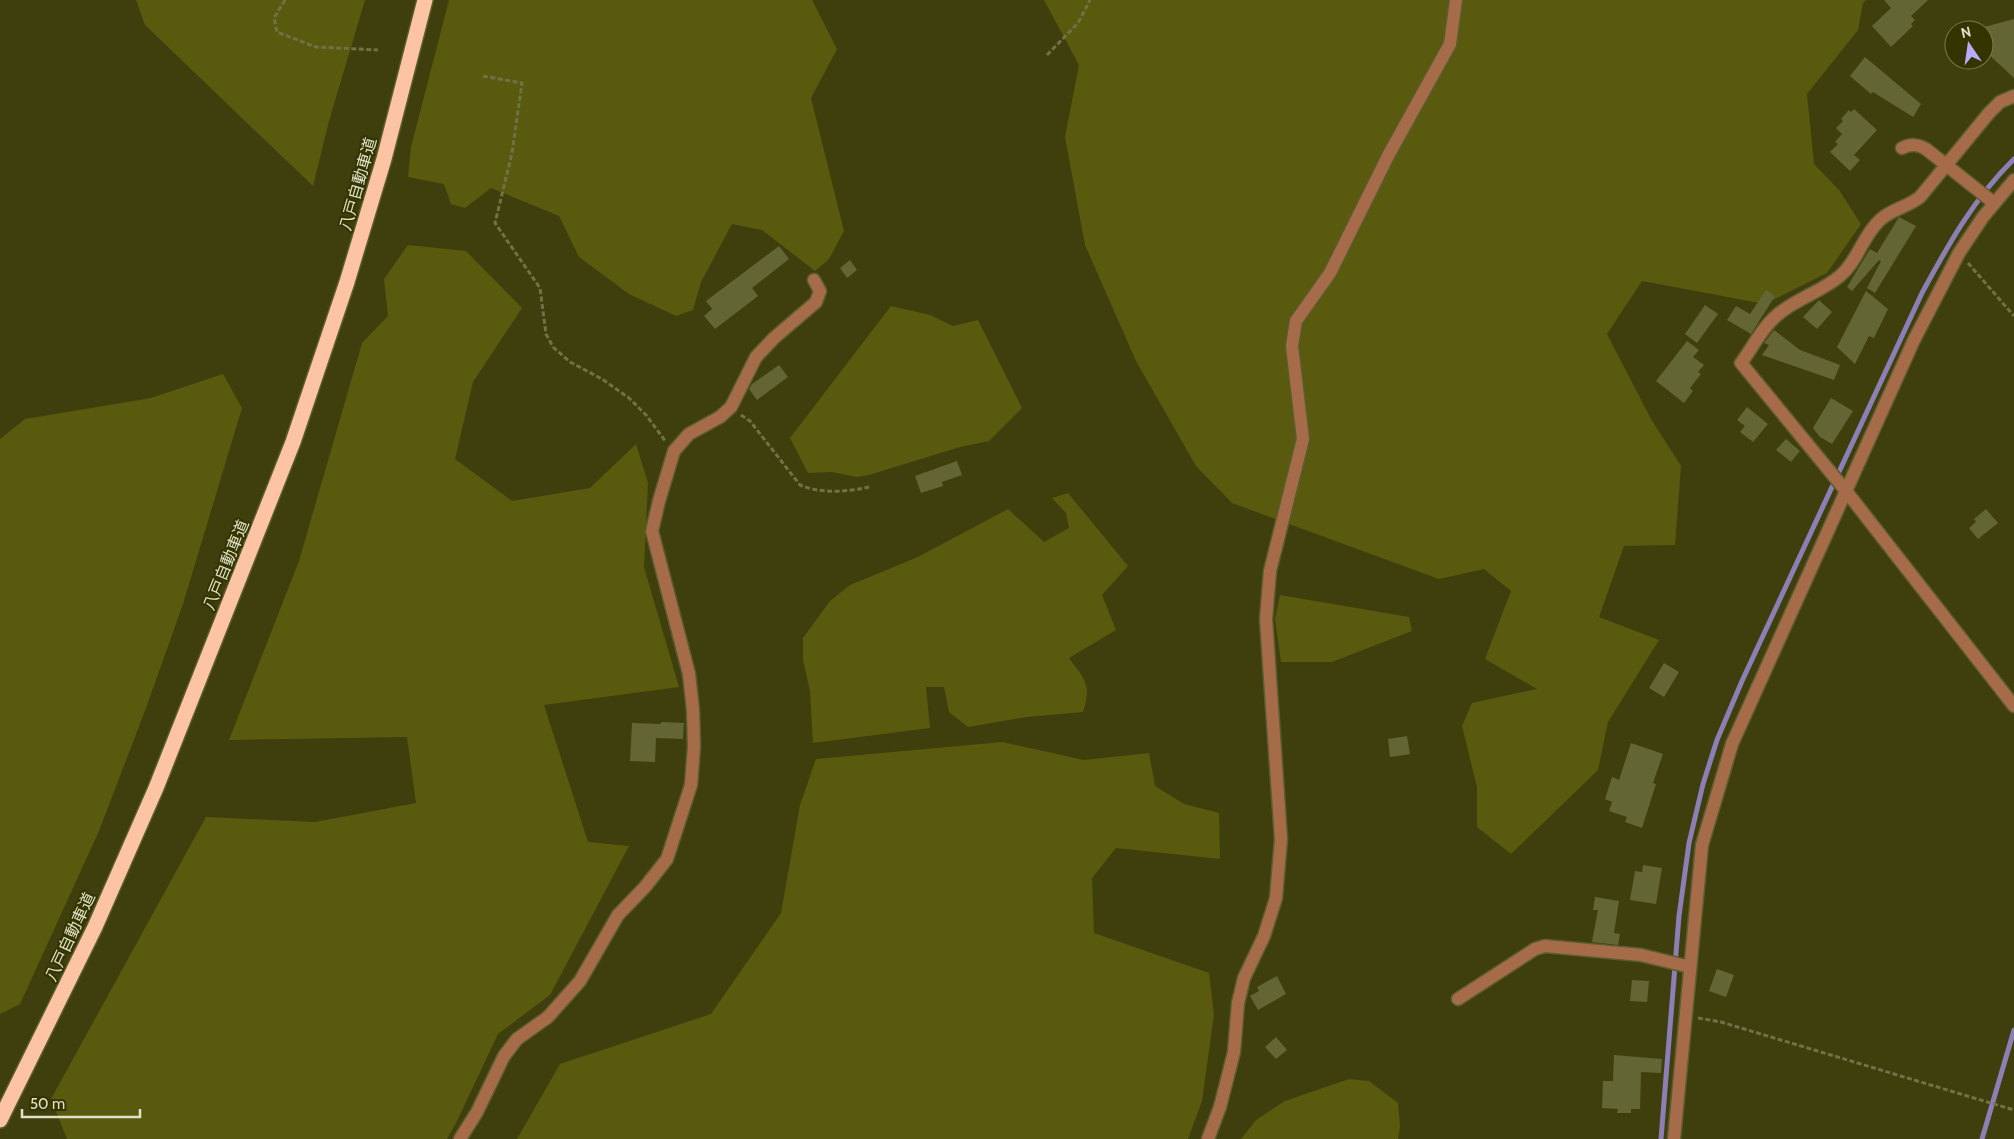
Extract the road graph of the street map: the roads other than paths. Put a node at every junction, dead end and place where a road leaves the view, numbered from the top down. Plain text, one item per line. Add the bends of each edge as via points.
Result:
1 (425, 0) edge
2 (1456, 0) edge
3 (2014, 96) edge
4 (1902, 148) dead end
5 (1946, 165) junction
6 (2014, 180) edge
7 (1994, 203) junction
8 (814, 280) dead end
9 (1846, 491) junction
10 (2014, 706) edge
11 (1690, 967) junction
12 (1458, 999) dead end
13 (0, 1120) edge
14 (460, 1139) edge
15 (1208, 1139) edge
16 (1674, 1139) edge

1 - 13 highway, 八戸自動車道 via 384,159 293,442 156,788 95,927
2 - 15 street via 1450,44 1389,154 1330,273 1296,321 1292,346 1302,439 1270,571 1266,619 1281,839 1276,898 1264,936 1244,978 1238,1002 1234,1052
3 - 5 street via 2000,102
4 - 5 street via 1918,145
5 - 7 street
5 - 9 street via 1914,202 1880,219 1848,269 1839,277 1779,313 1741,363
6 - 7 street
7 - 9 street via 1959,253 1914,340
8 - 14 street via 820,291 816,302 756,357 731,407 689,434 674,451 659,501 652,531 689,674 694,747 691,785 667,859 618,915 580,982 548,1017 517,1039 504,1056
9 - 10 street
9 - 11 street via 1732,744 1702,845
11 - 12 street via 1641,955 1544,946
11 - 16 street

